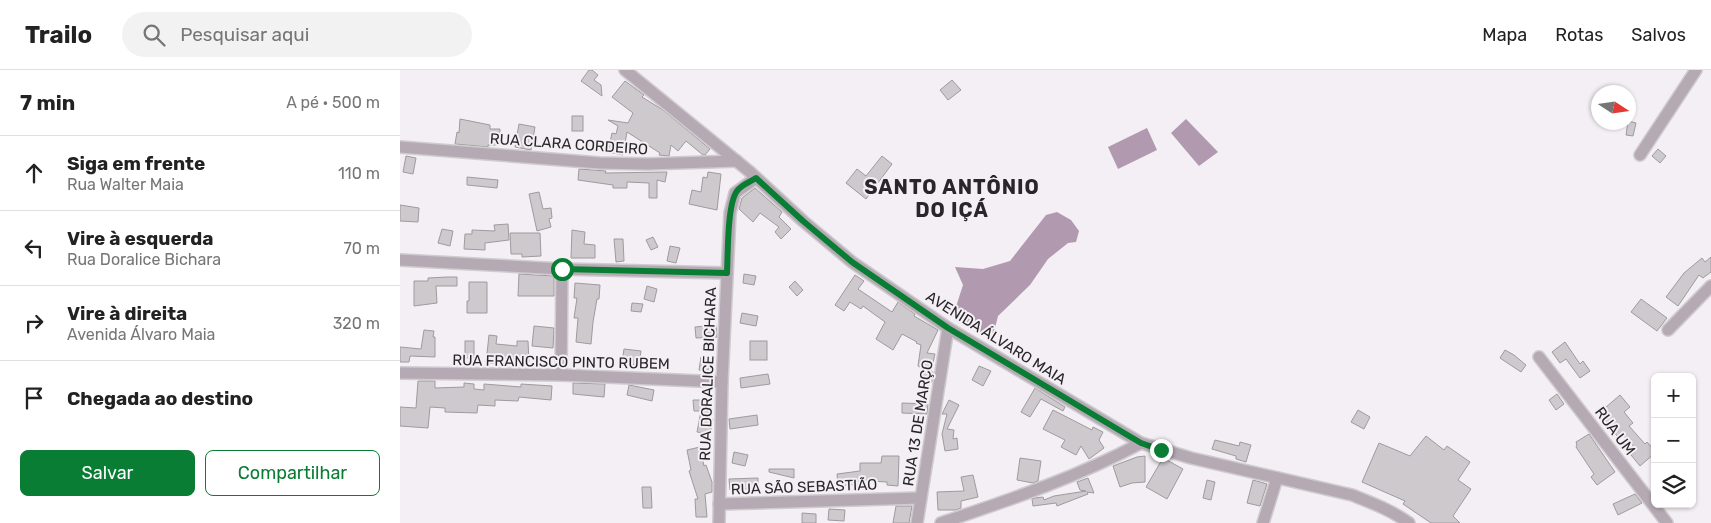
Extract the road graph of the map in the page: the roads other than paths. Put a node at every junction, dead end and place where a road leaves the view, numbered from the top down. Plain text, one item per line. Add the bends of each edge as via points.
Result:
1 (625, 70) edge
2 (1696, 70) edge
3 (400, 147) edge
4 (1640, 154) dead end
5 (736, 161) junction
6 (756, 178) junction
7 (400, 260) edge
8 (562, 269) junction
9 (727, 273) junction
10 (1711, 286) edge
11 (948, 328) junction
12 (1668, 330) dead end
13 (1539, 356) dead end
14 (400, 373) edge
15 (561, 375) junction
16 (722, 382) junction
17 (1141, 443) junction
18 (1277, 478) junction
19 (920, 498) junction
20 (719, 504) junction
21 (719, 523) edge
22 (918, 523) edge
23 (941, 523) edge
24 (1263, 523) edge
25 (1409, 523) edge
26 (1666, 523) edge

1 - 5 street, AVENIDA ÁLVARO MAIA
2 - 4 street
3 - 5 street, RUA CLARA CORDEIRO via 619,163
5 - 6 street, AVENIDA ÁLVARO MAIA
6 - 9 street, RUA DORALICE BICHARA via 740,188 732,199
6 - 11 street, AVENIDA ÁLVARO MAIA via 852,262
7 - 8 street
8 - 9 street
8 - 15 street
9 - 16 street, RUA DORALICE BICHARA
10 - 12 street
11 - 17 street, AVENIDA ÁLVARO MAIA
11 - 19 street, RUA 13 DE MARÇO
13 - 26 street, RUA UM
14 - 15 street, RUA FRANCISCO PINTO RUBEM
15 - 16 street, RUA FRANCISCO PINTO RUBEM
16 - 20 street, RUA DORALICE BICHARA
17 - 18 street, AVENIDA ÁLVARO MAIA
17 - 23 street via 1023,496
18 - 24 street
18 - 25 street, AVENIDA ÁLVARO MAIA via 1352,495 1376,504
19 - 20 street, RUA SÃO SEBASTIÃO
19 - 22 street, RUA 13 DE MARÇO
20 - 21 street, RUA DORALICE BICHARA

